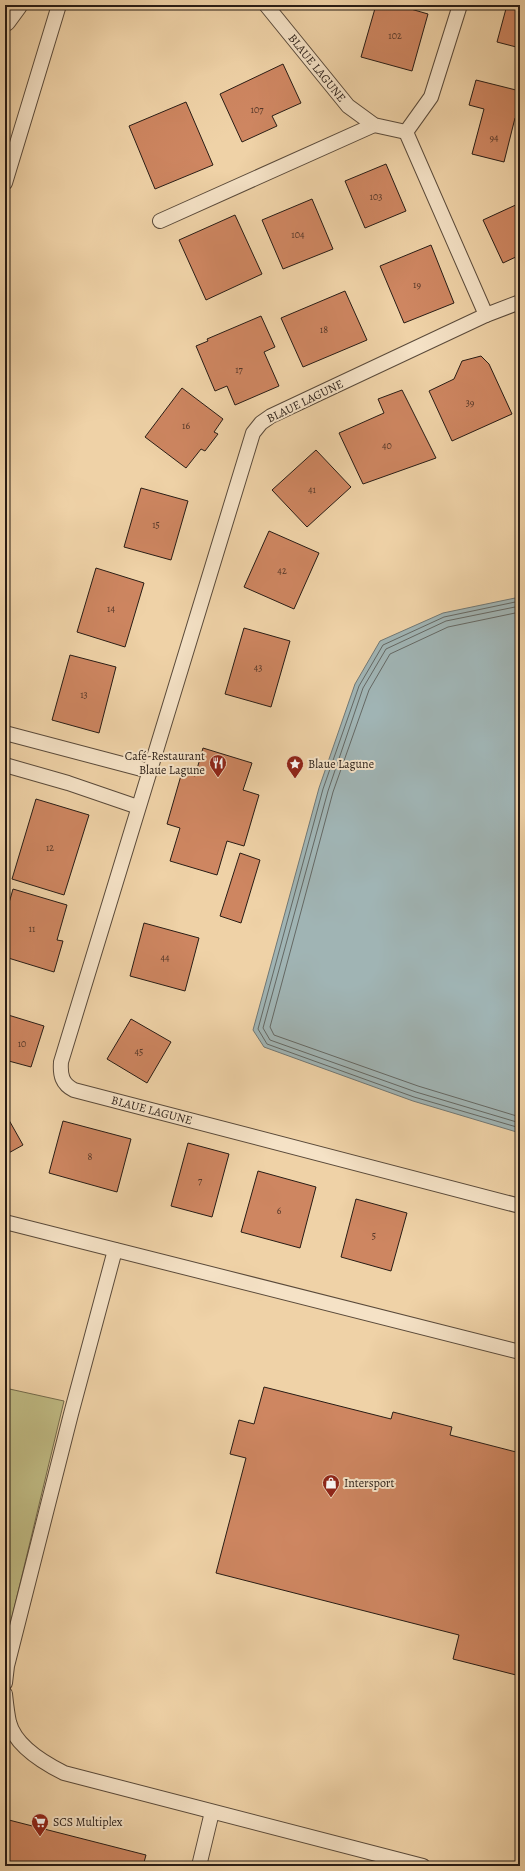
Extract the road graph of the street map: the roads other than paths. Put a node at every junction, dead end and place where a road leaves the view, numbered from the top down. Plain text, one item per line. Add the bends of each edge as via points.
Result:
1 (16, 5) edge
2 (59, 5) edge
3 (266, 5) edge
4 (460, 5) edge
5 (5, 20) edge
6 (374, 125) junction
7 (406, 132) junction
8 (5, 183) edge
9 (160, 221) dead end
10 (520, 302) edge
11 (486, 316) junction
12 (5, 733) edge
13 (5, 765) edge
14 (149, 771) junction
15 (138, 807) junction
16 (520, 1206) edge
17 (5, 1222) edge
18 (115, 1250) junction
19 (520, 1352) edge
20 (5, 1683) edge
21 (5, 1694) edge
22 (212, 1812) junction
23 (199, 1866) edge
24 (423, 1866) edge

1 - 5 street
2 - 8 lane
3 - 6 lane, BLAUE LAGUNE via 348,106
4 - 7 lane via 431,97
6 - 7 lane, BLAUE LAGUNE
6 - 9 lane
7 - 11 lane
10 - 11 lane, BLAUE LAGUNE
11 - 14 lane, BLAUE LAGUNE via 271,416 253,433
12 - 14 lane
13 - 15 lane
14 - 15 lane, BLAUE LAGUNE
15 - 16 lane, BLAUE LAGUNE via 61,1062 62,1078 68,1087
17 - 18 lane
18 - 19 lane
18 - 20 lane via 63,1444 7,1666
21 - 22 lane via 9,1723 16,1737 47,1764 64,1773
22 - 23 lane
22 - 24 lane

